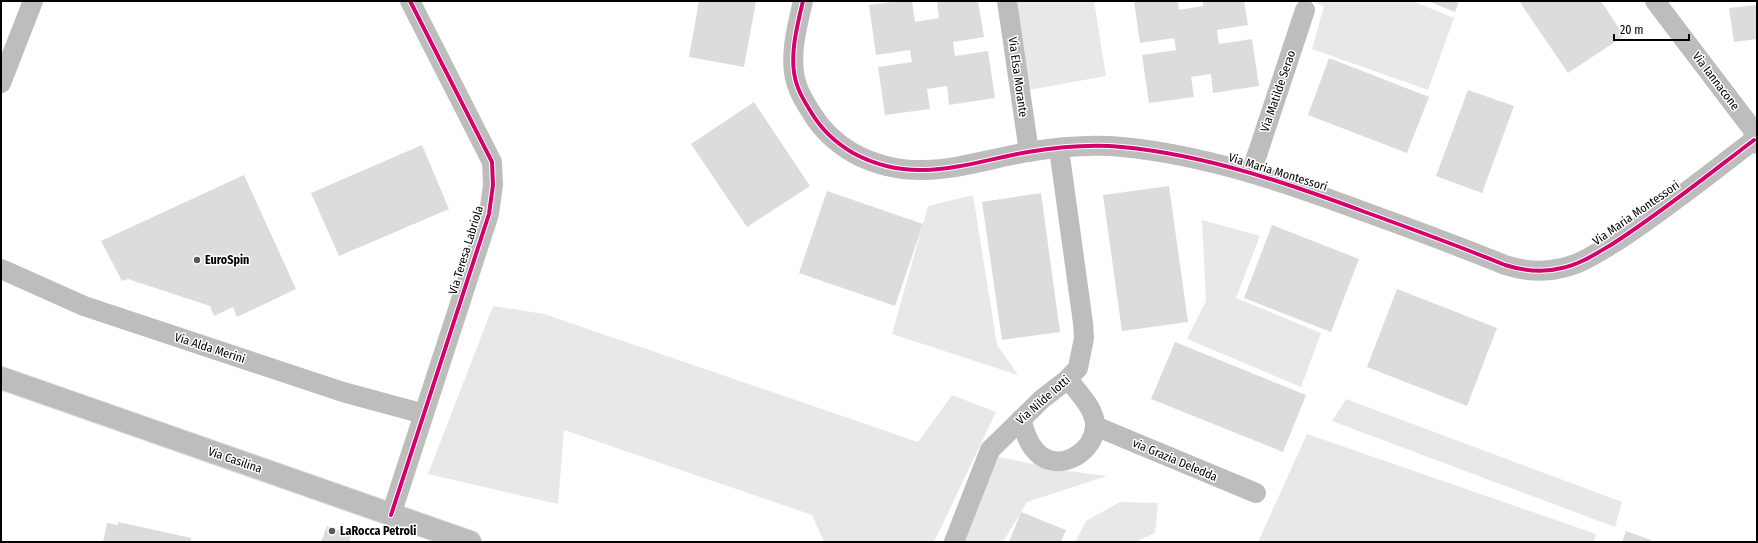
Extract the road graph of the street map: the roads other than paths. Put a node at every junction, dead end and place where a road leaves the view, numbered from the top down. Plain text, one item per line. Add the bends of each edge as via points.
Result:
1 (33, 1) edge
2 (410, 1) edge
3 (803, 1) edge
4 (1007, 1) edge
5 (1654, 1) edge
6 (1305, 10) dead end
7 (1, 83) edge
8 (1755, 142) edge
9 (1059, 149) junction
10 (1029, 152) junction
11 (1251, 173) junction
12 (1, 269) edge
13 (1, 378) edge
14 (1068, 379) junction
15 (424, 414) junction
16 (1021, 420) junction
17 (1095, 426) junction
18 (1256, 493) dead end
19 (391, 515) junction
20 (470, 542) edge
21 (954, 542) edge

1 - 7 street
2 - 15 street, Via Teresa Labriola via 492,162 494,185 489,214
3 - 10 street, Via Maria Montessori via 795,34 796,84 817,122 833,140 854,153 876,162 897,169 923,171 964,166
4 - 10 street, Via Elsa Morante
5 - 8 street, Via Iannacone via 1753,130
6 - 11 street, Via Matilde Serao
8 - 11 street, Via Maria Montessori via 1633,231 1578,263 1545,271 1505,265 1350,206
9 - 10 street, Via Maria Montessori
9 - 11 street, Via Maria Montessori via 1103,146 1153,151
9 - 14 street, Via Nilde Iotti via 1084,338 1078,368
12 - 15 street, Via Alda Merini via 84,306 343,392
13 - 19 main road, Via Casilina
14 - 16 street, Via Nilde Iotti via 1042,399
14 - 17 street via 1090,409
15 - 19 street, Via Teresa Labriola
16 - 17 street via 1029,444 1042,457 1060,461 1077,457 1090,444
16 - 21 street, Via Nilde Iotti via 990,450
17 - 18 street, via Grazia Deledda
19 - 20 main road, Via Casilina

